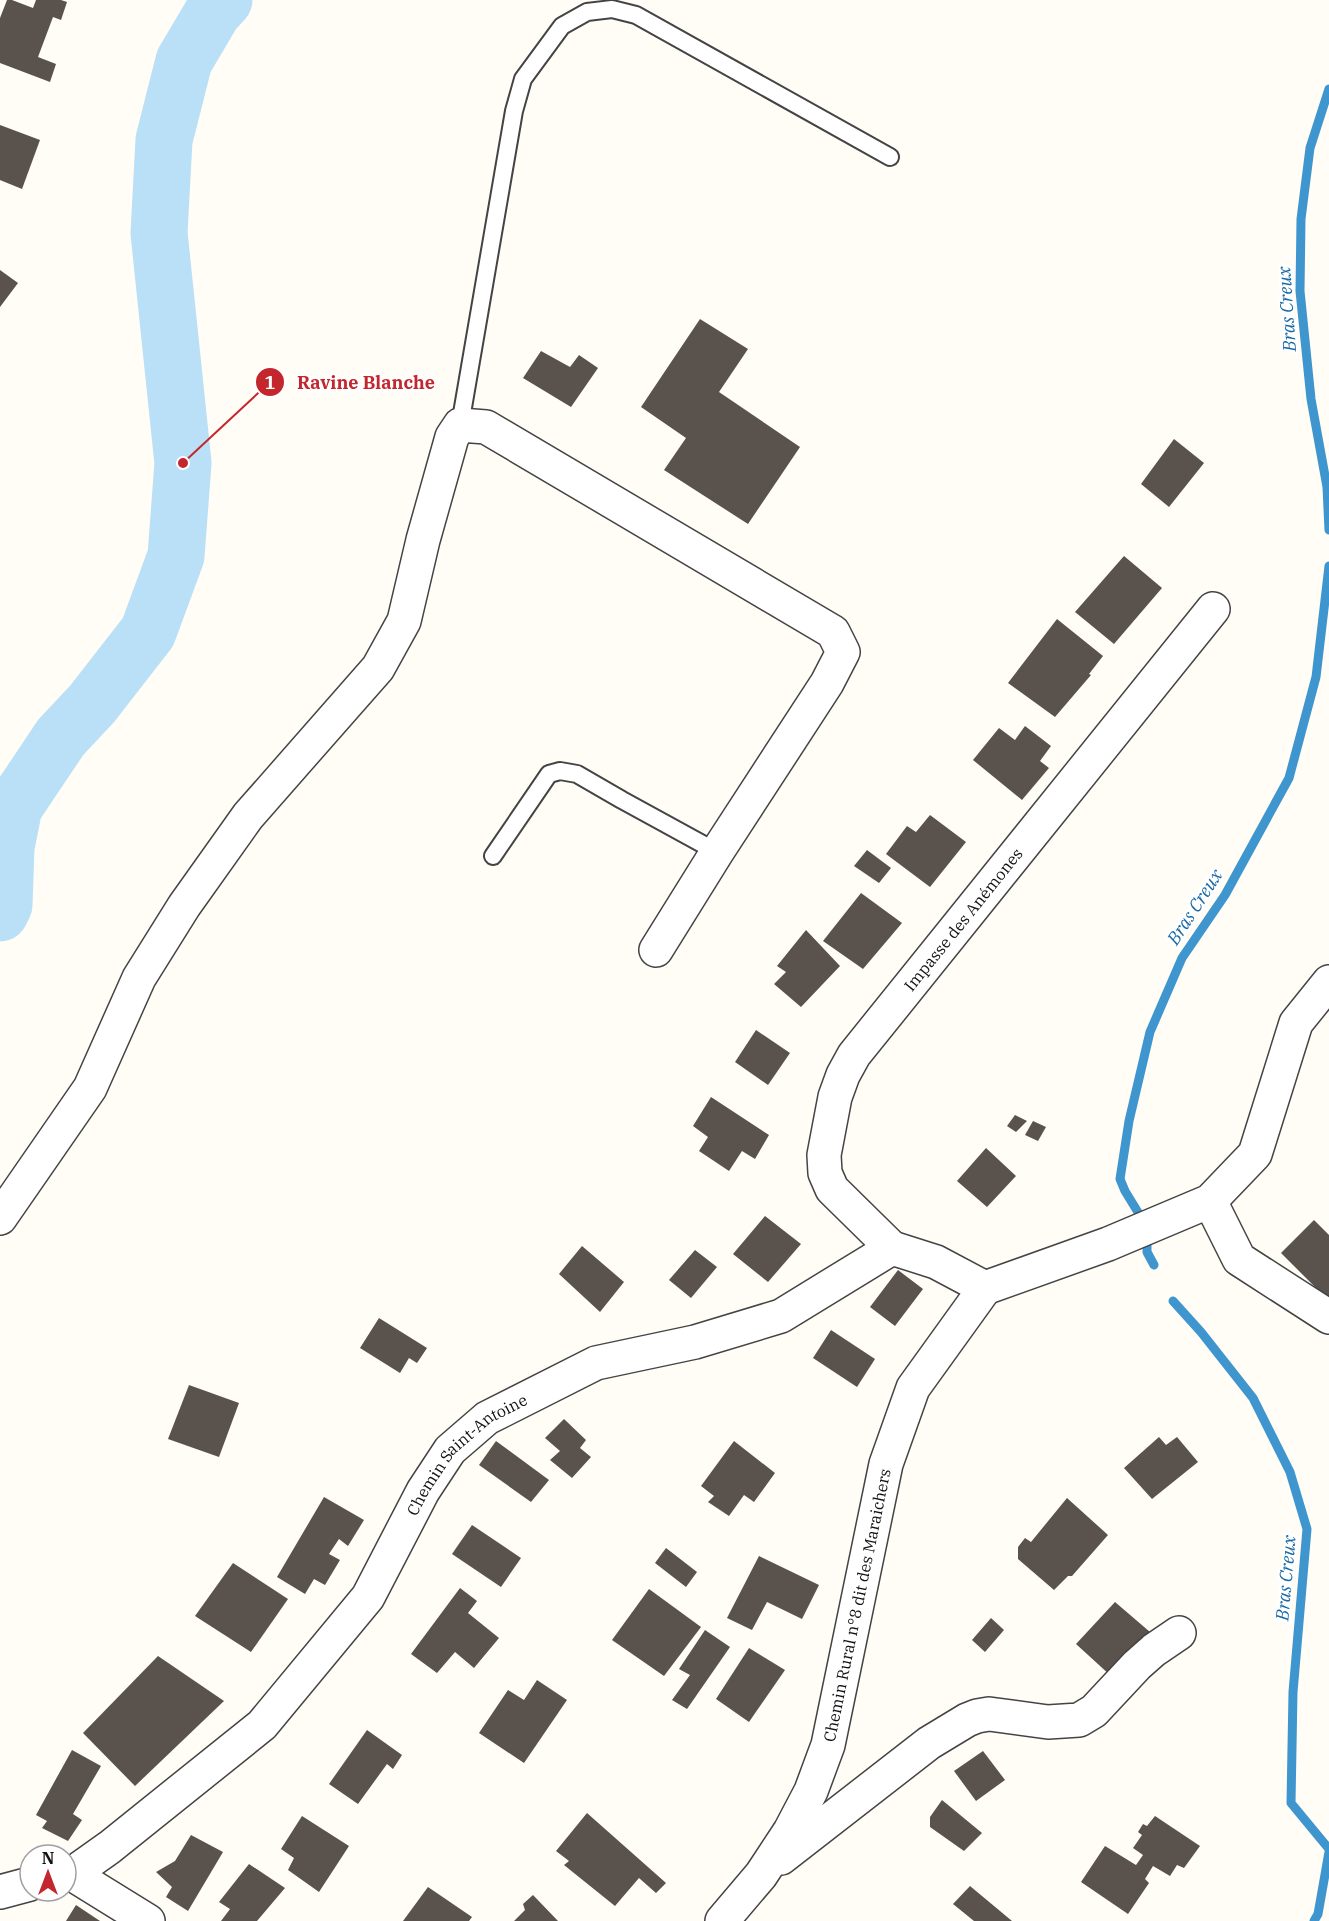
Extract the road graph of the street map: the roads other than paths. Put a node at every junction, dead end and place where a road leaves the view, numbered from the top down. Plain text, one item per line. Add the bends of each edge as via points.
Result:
1 (890, 157) dead end
2 (460, 425) junction
3 (1213, 609) dead end
4 (717, 852) junction
5 (493, 856) dead end
6 (656, 950) dead end
7 (1329, 982) edge
8 (1210, 1201) junction
9 (0, 1218) edge
10 (892, 1248) junction
11 (985, 1288) junction
12 (1329, 1317) edge
13 (1179, 1633) dead end
14 (78, 1868) edge
15 (761, 1875) junction
16 (78, 1879) edge
17 (18, 1887) edge
18 (0, 1892) edge
19 (148, 1921) edge
20 (722, 1921) edge

1 - 2 lane via 636,15 612,9 587,12 562,26 523,80 514,111
2 - 4 street via 486,427 833,632 843,652 827,683
2 - 9 street via 452,437 404,621 378,668 248,816 184,906 139,978 90,1088
3 - 10 street, Impasse des Anémones via 854,1055 843,1075 826,1143 825,1173 832,1190
4 - 5 lane via 577,774 560,771 549,774
4 - 6 street
7 - 8 street via 1296,1023 1255,1154
8 - 11 street via 1108,1244
8 - 12 street via 1239,1259
10 - 11 street via 936,1262
10 - 14 street, Chemin Saint-Antoine via 781,1316 695,1342 596,1363 488,1418 450,1450 423,1491 368,1598 262,1725 110,1847
11 - 15 street, Chemin Rural n°8 dit des Maraichers via 913,1388 886,1464 828,1745 811,1791
13 - 15 street via 1154,1650 1094,1711 1079,1720 1048,1722 989,1714 967,1720 929,1743
15 - 20 street, Chemin Rural n°8 dit des Maraichers
16 - 19 street, Chemin Saint-Antoine
17 - 18 street

